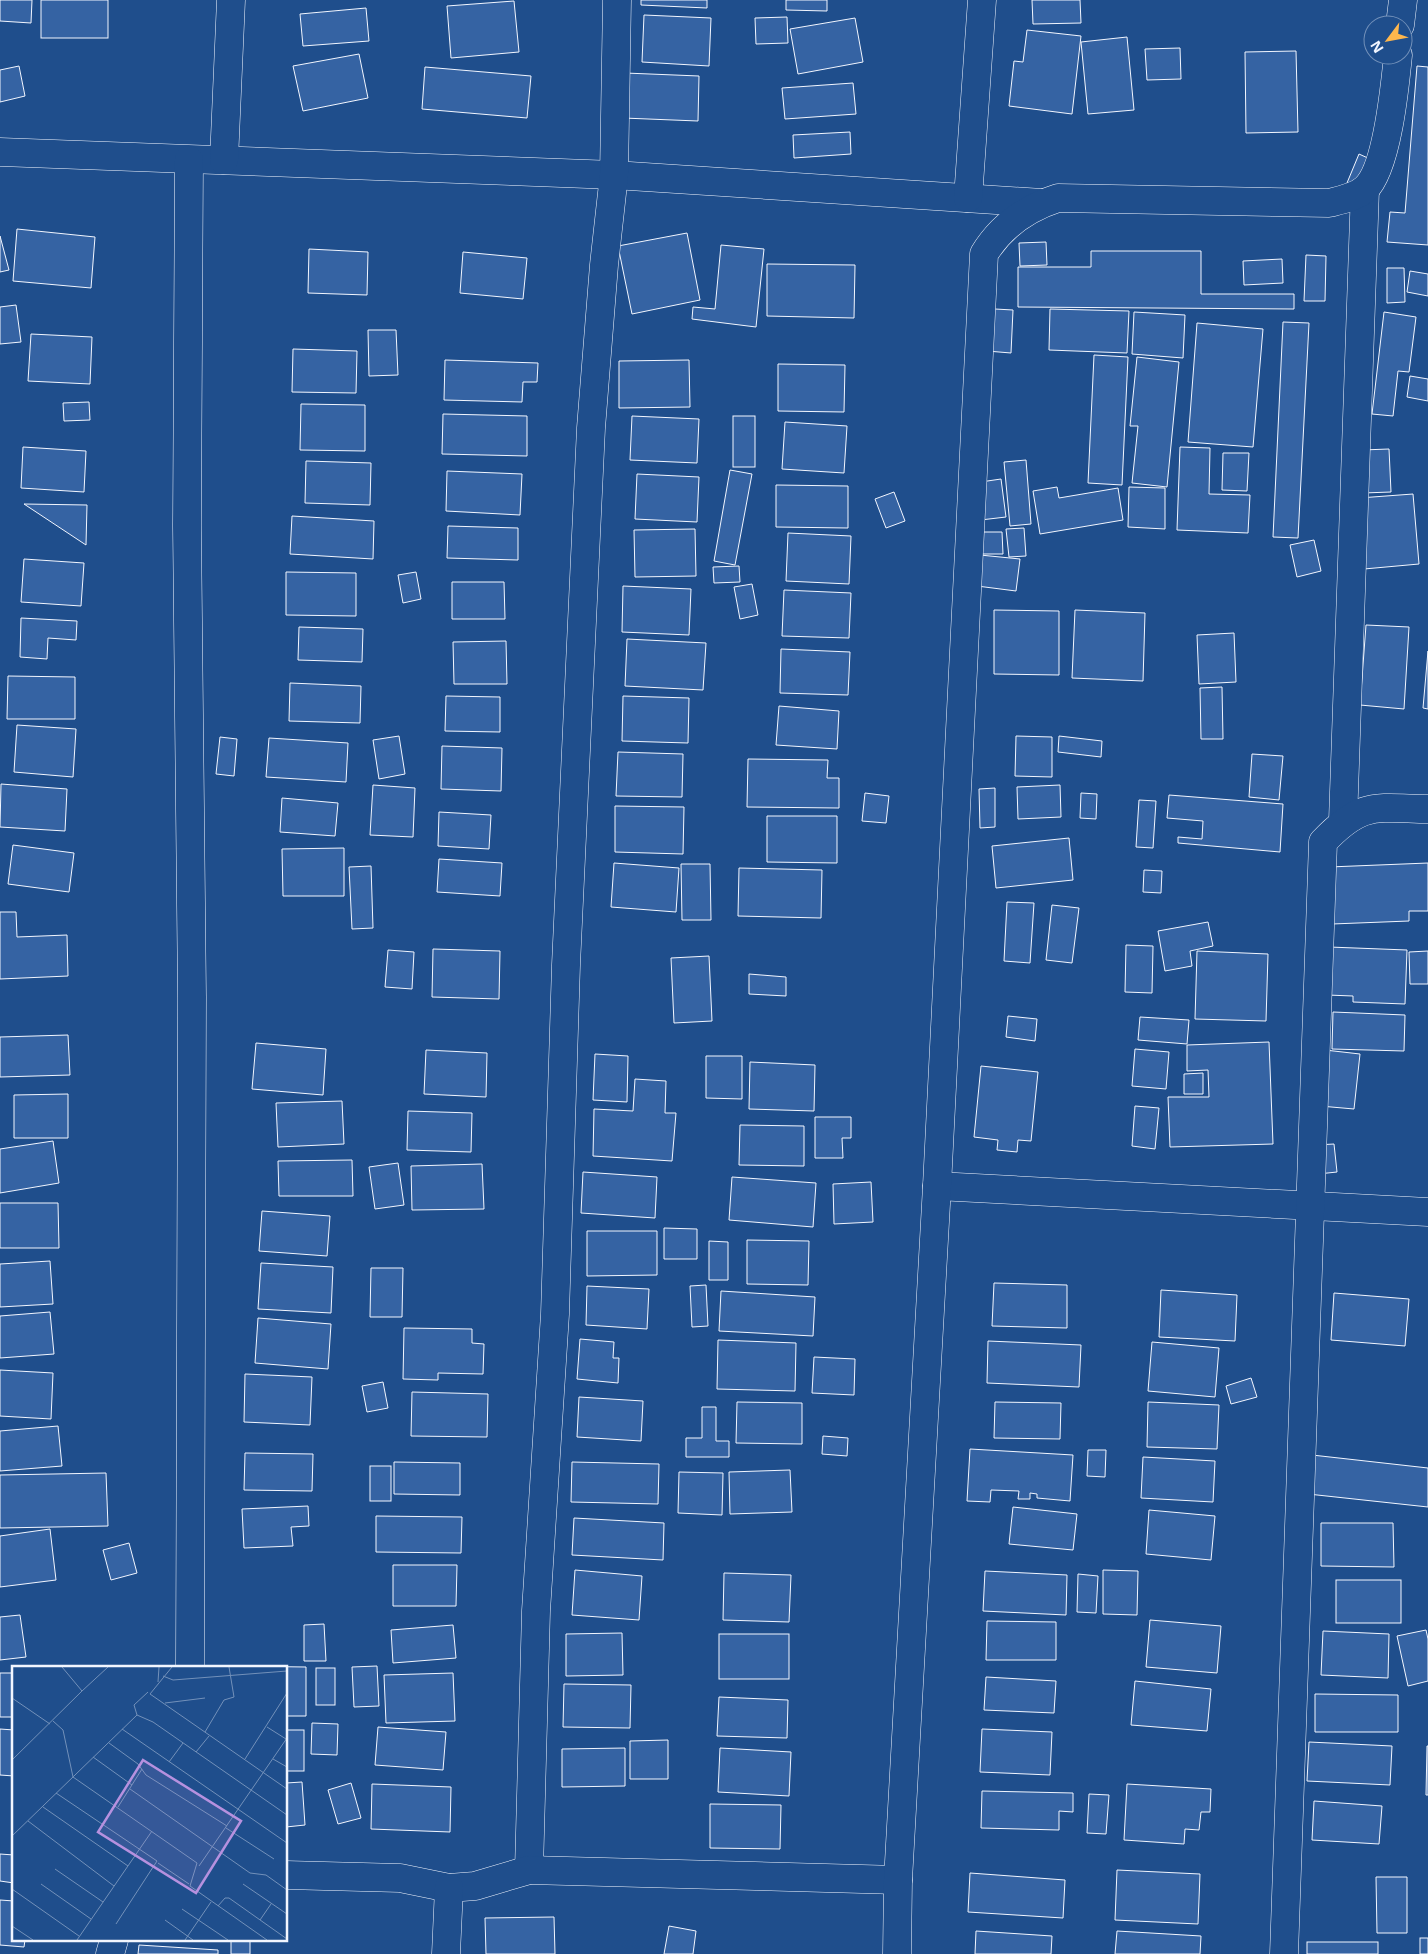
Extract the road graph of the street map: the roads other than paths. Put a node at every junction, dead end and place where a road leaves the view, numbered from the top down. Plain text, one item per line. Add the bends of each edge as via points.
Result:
1 (231, 0) edge
2 (617, 0) edge
3 (982, 0) edge
4 (1402, 0) edge
5 (1401, 15) edge
6 (1397, 65) edge
7 (0, 152) edge
8 (189, 160) junction
9 (224, 160) junction
10 (614, 175) junction
11 (1365, 189) junction
12 (968, 198) junction
13 (1042, 203) junction
14 (1428, 809) edge
15 (1343, 821) junction
16 (937, 1186) junction
17 (1311, 1206) junction
18 (1428, 1212) edge
19 (190, 1666) edge
20 (529, 1870) junction
21 (288, 1875) edge
22 (898, 1880) junction
23 (450, 1888) junction
24 (446, 1954) edge
25 (897, 1954) edge
26 (1284, 1954) edge

1 - 9 street
2 - 10 street
3 - 12 street
4 - 5 street
6 - 11 street via 1383,154
7 - 8 street
8 - 9 street
8 - 19 street
9 - 10 street
10 - 12 street
10 - 20 street via 590,438 566,965 555,1314 536,1611
11 - 13 street via 1349,198 1329,203 1075,197
11 - 15 street
12 - 13 street
13 - 16 street via 1004,228 984,254
14 - 15 street via 1380,808 1362,811
15 - 17 street via 1323,842
16 - 17 street
16 - 22 street
17 - 18 street
17 - 26 street
20 - 22 street
20 - 23 street via 475,1886
21 - 23 street via 400,1878
22 - 25 street
23 - 24 street

